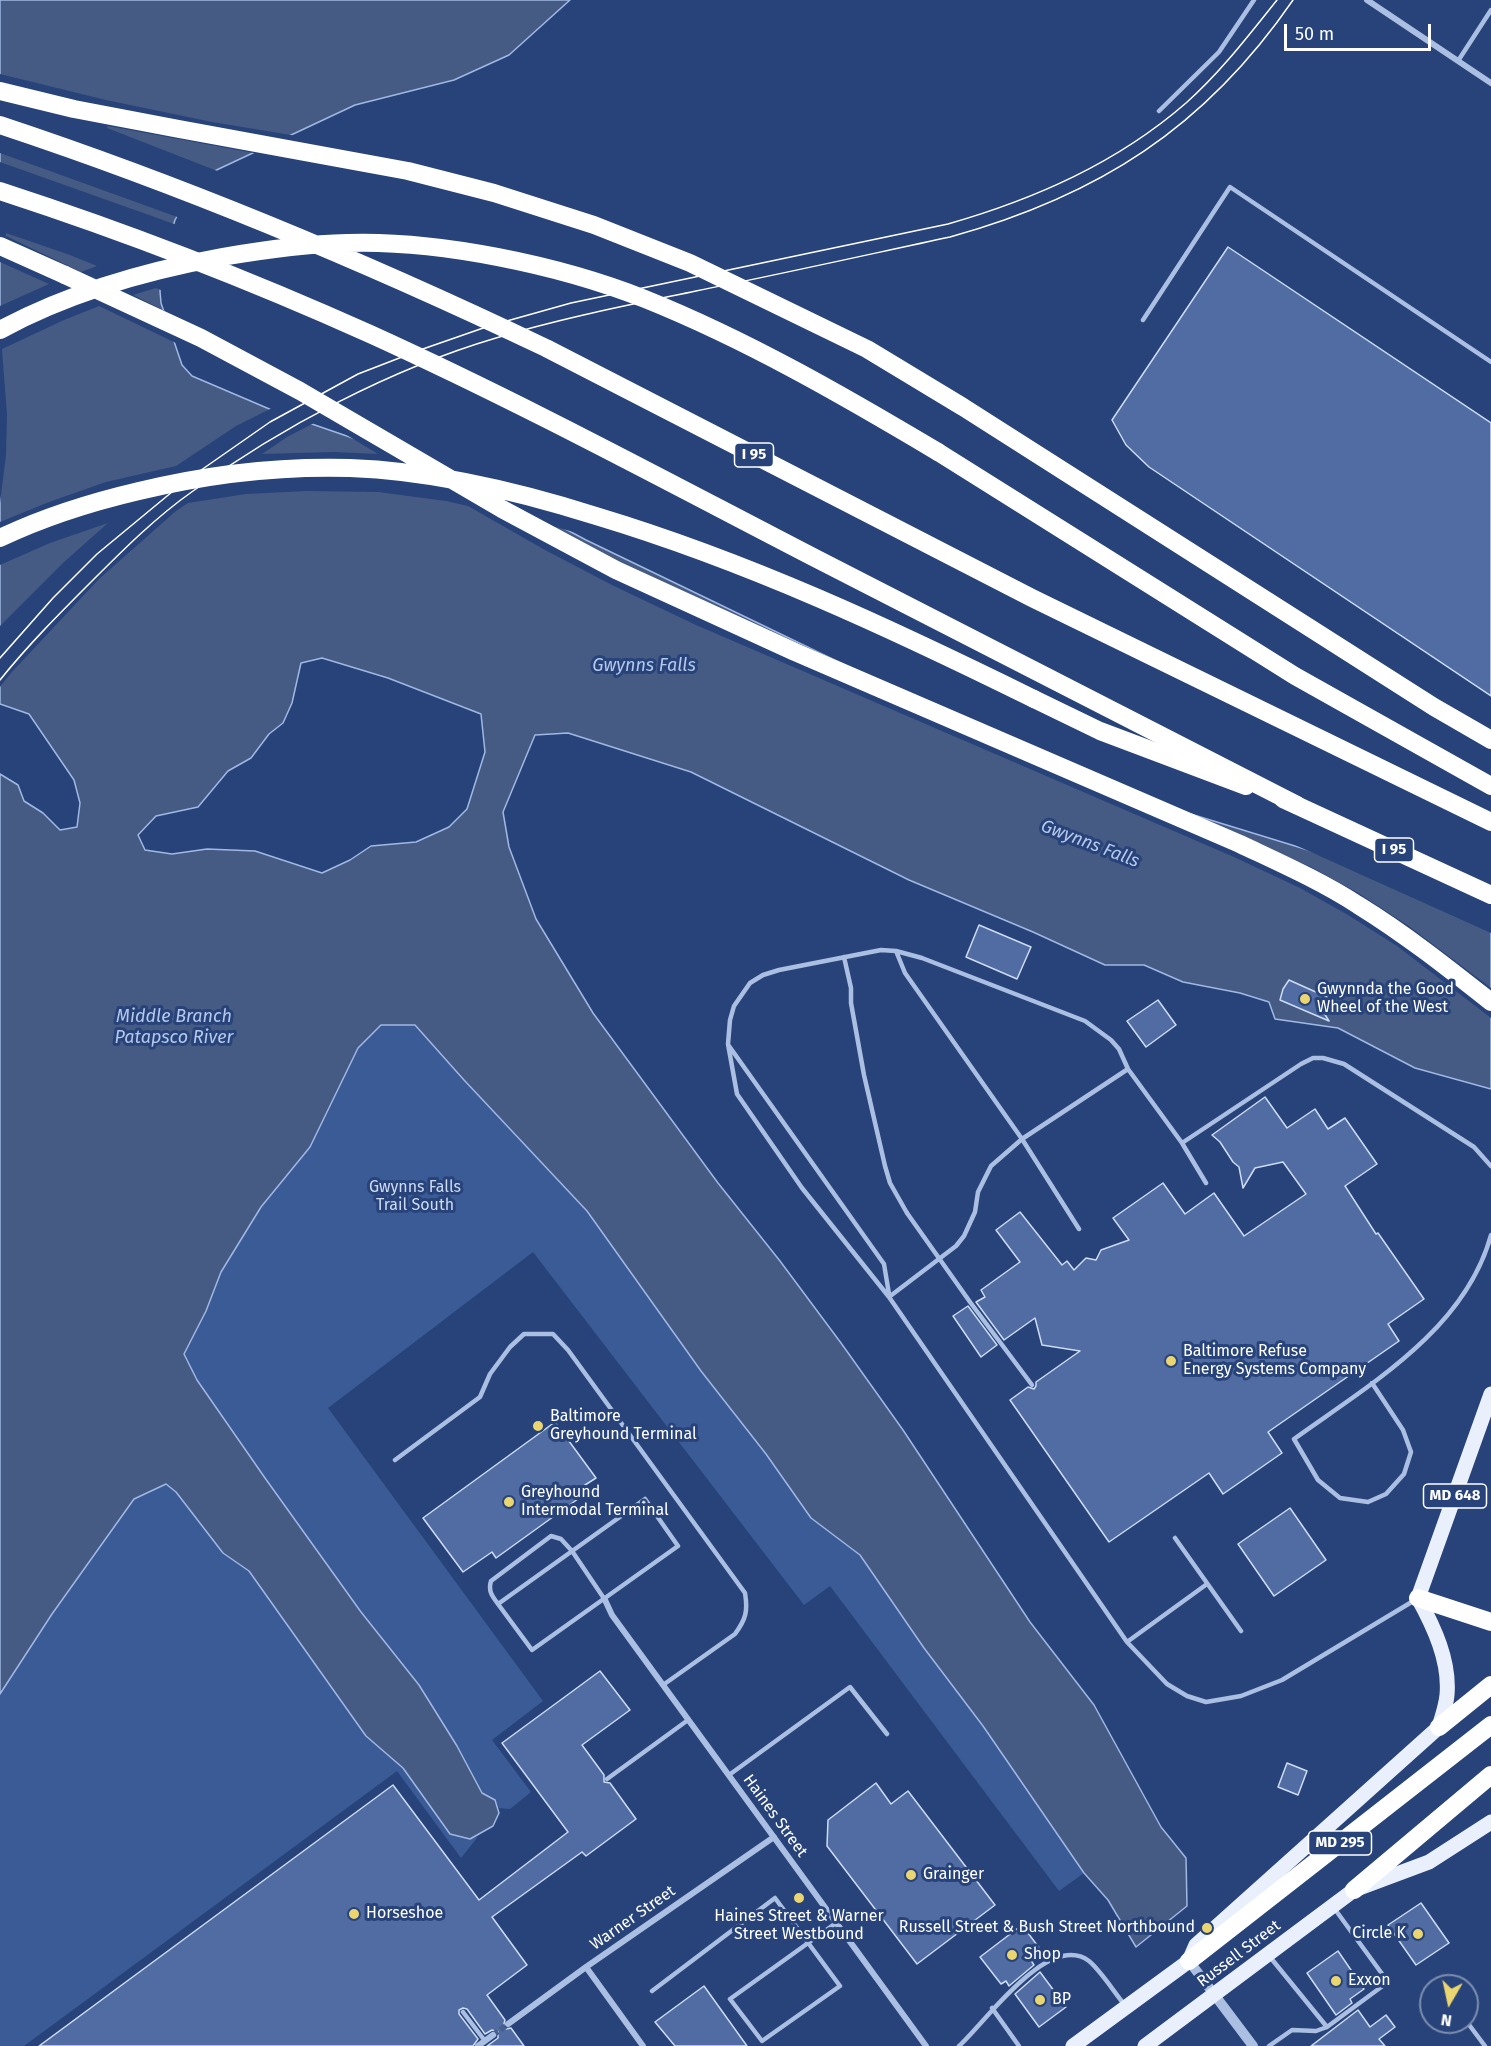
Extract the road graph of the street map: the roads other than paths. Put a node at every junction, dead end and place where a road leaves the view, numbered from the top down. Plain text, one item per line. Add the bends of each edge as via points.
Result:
1 (1254, 0) edge
2 (1367, 0) edge
3 (1491, 10) edge
4 (1458, 61) junction
5 (1491, 83) edge
6 (0, 91) edge
7 (1159, 111) dead end
8 (0, 124) edge
9 (0, 191) edge
10 (0, 246) edge
11 (1143, 320) dead end
12 (0, 330) edge
13 (1491, 362) edge
14 (0, 538) edge
15 (1491, 740) edge
16 (1491, 786) edge
17 (1297, 805) junction
18 (1491, 822) edge
19 (1491, 895) edge
20 (896, 951) junction
21 (844, 957) junction
22 (1491, 1002) edge
23 (728, 1044) junction
24 (1128, 1069) junction
25 (1022, 1139) junction
26 (1182, 1143) junction
27 (1491, 1166) edge
28 (1206, 1183) dead end
29 (1079, 1229) dead end
30 (1491, 1235) edge
31 (889, 1297) junction
32 (1372, 1383) junction
33 (1032, 1385) dead end
34 (1491, 1394) edge
35 (395, 1460) dead end
36 (1175, 1538) dead end
37 (572, 1551) junction
38 (1207, 1584) junction
39 (1418, 1598) junction
40 (604, 1600) junction
41 (498, 1604) junction
42 (1491, 1622) edge
43 (1241, 1631) dead end
44 (1127, 1642) junction
45 (663, 1685) junction
46 (1491, 1685) edge
47 (688, 1720) junction
48 (1491, 1725) edge
49 (1439, 1727) junction
50 (887, 1734) dead end
51 (1491, 1775) edge
52 (729, 1776) junction
53 (607, 1779) dead end
54 (1491, 1788) edge
55 (1452, 1809) junction
56 (1491, 1822) edge
57 (774, 1837) junction
58 (1354, 1890) junction
59 (1333, 1906) junction
60 (836, 1923) junction
61 (808, 1943) junction
62 (1268, 1954) junction
63 (1189, 1961) junction
64 (586, 1967) junction
65 (652, 1991) dead end
66 (1214, 1996) junction
67 (993, 2008) junction
68 (1126, 2008) junction
69 (464, 2012) dead end
70 (508, 2024) tunnel mouth
71 (1327, 2027) junction
72 (493, 2035) tunnel mouth
73 (485, 2041) junction
74 (478, 2046) edge
75 (643, 2046) edge
76 (926, 2046) edge
77 (959, 2046) edge
78 (1018, 2046) edge
79 (1073, 2046) edge
80 (1145, 2046) edge
81 (1252, 2046) edge
82 (1269, 2046) edge

1 - 7 lane via 1219,52
2 - 4 street
3 - 4 lane
4 - 5 street
6 - 15 highway, bridge via 121,118 408,171 583,222 690,262 887,361
8 - 18 highway, I 95, bridge via 249,215 479,316 1095,630
9 - 17 highway, I 95, bridge via 222,272 438,366
10 - 22 highway, bridge via 201,338 616,570 1307,876 1401,933
11 - 13 lane via 1230,187
12 - 16 highway, bridge via 81,294 129,278 189,263 313,245 372,244 446,250 532,265 611,287 685,317 852,402 1295,676
14 - 17 highway, bridge via 113,497 219,475 353,468 465,482 617,522 758,572 901,634 1100,731
17 - 19 highway, I 95
20 - 21 lane
20 - 24 lane via 1085,1021 1111,1040
20 - 25 lane via 905,973
21 - 23 lane via 779,970 750,983 734,1006
21 - 33 lane, bridge via 864,1075 890,1183
23 - 31 lane via 884,1264
23 - 31 lane via 737,1094 802,1188
24 - 25 lane
24 - 26 lane
25 - 29 lane
25 - 31 lane via 991,1166 978,1192 975,1212 956,1246
26 - 27 lane via 1301,1064 1323,1058 1344,1064 1387,1091 1474,1147
26 - 28 lane
30 - 32 lane via 1479,1270 1447,1316
31 - 44 lane
32 - 32 lane via 1403,1430 1411,1452 1404,1474 1386,1494 1368,1502 1340,1498 1318,1480 1294,1439
34 - 39 main road, MD 648
35 - 45 lane via 480,1396 490,1374 524,1334 554,1334 745,1593 748,1609 735,1634
36 - 38 lane
37 - 40 lane
37 - 40 lane via 645,1499 678,1546
37 - 41 lane
37 - 41 lane via 561,1539 551,1536 491,1581 491,1594
38 - 43 lane
38 - 44 lane
39 - 42 highway
39 - 44 lane via 1282,1680 1241,1696 1206,1702 1167,1684
39 - 49 main road via 1433,1626 1446,1675 1447,1696
40 - 41 lane via 531,1650
40 - 45 street, Haines Street
45 - 47 street, Haines Street
46 - 49 highway
47 - 52 street, Haines Street
47 - 53 lane
48 - 63 highway, MD 295
49 - 63 main road via 1196,1945
50 - 52 lane via 850,1687
51 - 55 highway, MD 295
52 - 57 street, Haines Street
54 - 55 highway
55 - 58 highway, MD 295
56 - 58 main road, Russell Street via 1429,1862
57 - 60 street, Haines Street
57 - 64 street, Warner Street
58 - 59 main road, Russell Street / MD 295
59 - 62 main road, Russell Street / MD 295
59 - 71 lane via 1388,1982
60 - 61 lane
60 - 76 street, Haines Street
61 - 61 lane via 840,1986 762,2041 730,2000
61 - 65 lane via 775,1899
62 - 66 main road, Russell Street / MD 295
62 - 71 lane
63 - 66 street
63 - 68 main road, MD 295
64 - 70 street, Warner Street
64 - 75 street
66 - 80 main road, Russell Street / MD 295
66 - 81 street
67 - 68 lane via 1020,1982 1054,1958 1068,1955 1090,1962
67 - 77 lane
67 - 78 lane
68 - 79 main road, MD 295
69 - 73 lane
71 - 82 lane via 1316,2031 1292,2030
72 - 73 street
73 - 74 street

